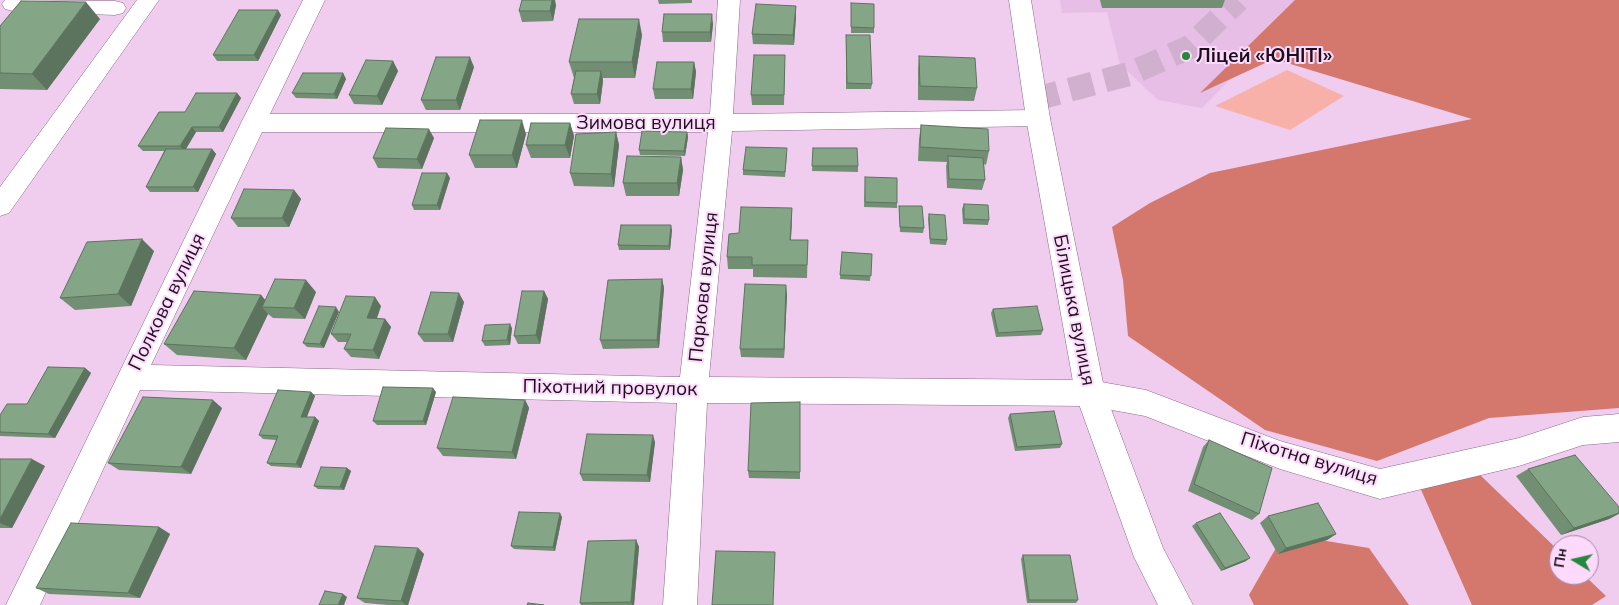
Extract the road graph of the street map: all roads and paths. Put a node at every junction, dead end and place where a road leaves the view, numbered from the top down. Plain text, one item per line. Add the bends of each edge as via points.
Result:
1 (148, 0) edge
2 (314, 0) edge
3 (728, 0) edge
4 (1020, 0) edge
5 (10, 8) edge
6 (115, 8) dead end
7 (1038, 118) junction
8 (253, 123) junction
9 (721, 123) junction
10 (0, 206) edge
11 (130, 377) junction
12 (693, 390) junction
13 (1090, 393) junction
14 (1619, 428) edge
15 (23, 605) edge
16 (680, 605) edge
17 (1176, 605) edge

1 - 10 street
2 - 8 street, Полкова вулиця
3 - 9 street, Паркова вулиця
4 - 7 street, Білицька вулиця
5 - 6 street
7 - 9 street, Зимова вулиця
7 - 13 street, Білицька вулиця
8 - 9 street, Зимова вулиця
8 - 11 street, Полкова вулиця
9 - 12 street, Паркова вулиця
11 - 12 street, Піхотний провулок
11 - 15 street, Полкова вулиця
12 - 13 street, Піхотний провулок
12 - 16 street, Паркова вулиця
13 - 14 street, Піхотна вулиця via 1146,403 1280,455 1380,484 1519,452 1583,431
13 - 17 street, Білицька вулиця via 1150,557

